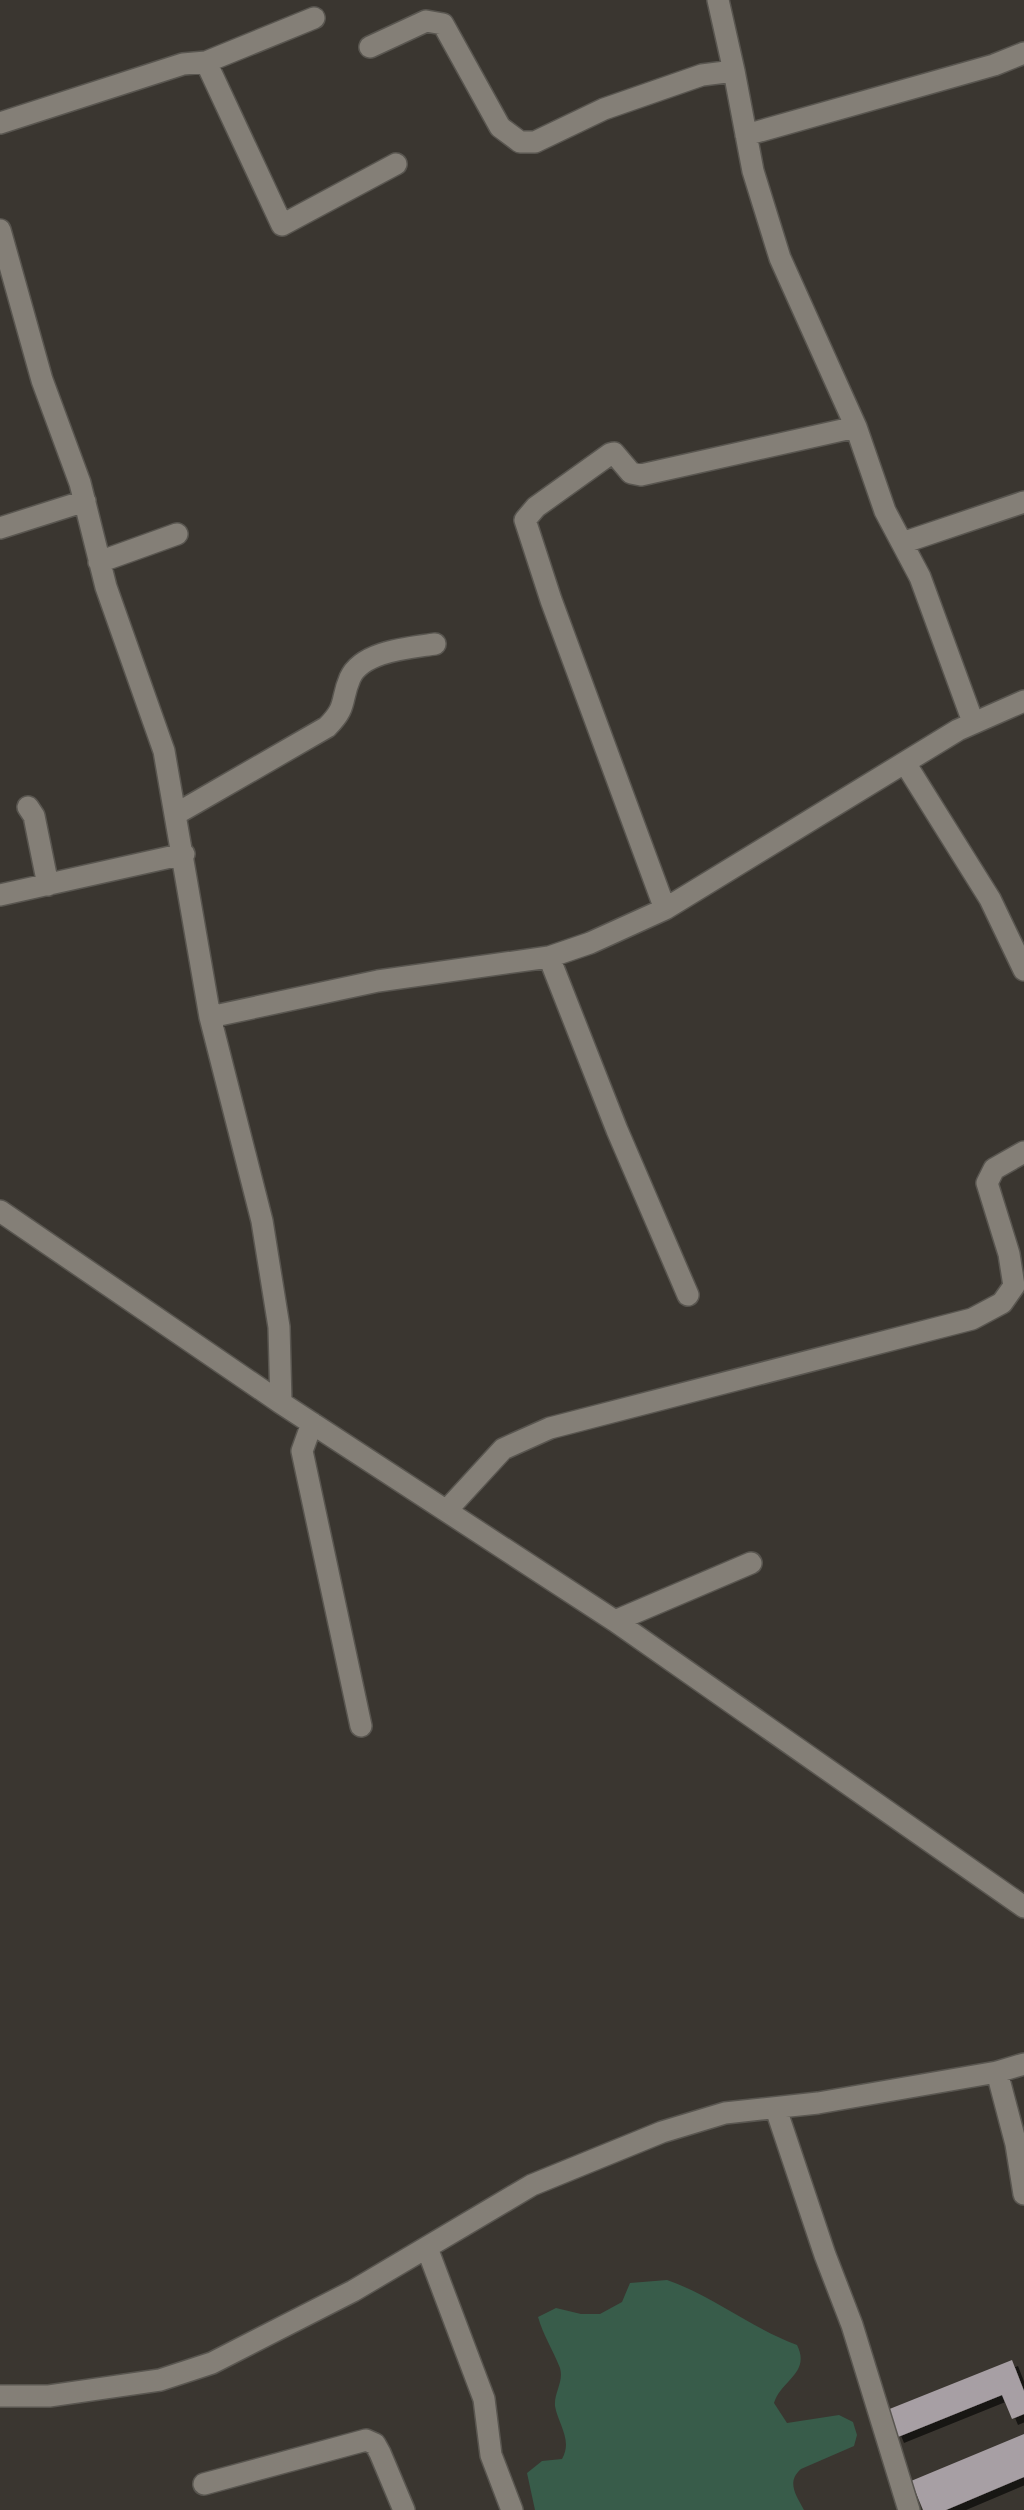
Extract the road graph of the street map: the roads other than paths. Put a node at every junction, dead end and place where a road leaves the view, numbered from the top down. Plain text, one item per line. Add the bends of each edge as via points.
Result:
1 (718, 0) edge
2 (314, 18) dead end
3 (370, 47) dead end
4 (1024, 52) edge
5 (206, 62) junction
6 (734, 71) junction
7 (0, 123) edge
8 (746, 135) junction
9 (396, 164) dead end
10 (0, 230) edge
11 (856, 427) junction
12 (85, 501) junction
13 (1024, 502) edge
14 (0, 528) edge
15 (177, 534) dead end
16 (902, 543) junction
17 (99, 562) junction
18 (435, 645) dead end
19 (1024, 701) edge
20 (973, 722) junction
21 (905, 763) junction
22 (29, 807) dead end
23 (176, 814) junction
24 (184, 854) junction
25 (48, 885) junction
26 (0, 895) edge
27 (665, 909) junction
28 (549, 957) junction
29 (1024, 970) edge
30 (210, 1017) junction
31 (1024, 1152) edge
32 (0, 1211) edge
33 (688, 1295) dead end
34 (1024, 1295) edge
35 (1002, 1303) junction
36 (281, 1403) junction
37 (312, 1423) junction
38 (447, 1510) junction
39 (751, 1563) dead end
40 (615, 1620) junction
41 (361, 1726) dead end
42 (1024, 1907) edge
43 (1024, 2064) edge
44 (997, 2072) junction
45 (776, 2109) junction
46 (1024, 2194) edge
47 (427, 2248) junction
48 (0, 2396) edge
49 (204, 2484) dead end
50 (404, 2510) edge
51 (512, 2510) edge
52 (909, 2510) edge

1 - 6 street
2 - 5 street
3 - 6 street via 426,21 443,24 500,127 520,142 535,142 604,109 702,75
4 - 8 street via 994,65
5 - 7 street via 183,64
5 - 9 street via 282,225
6 - 8 street
8 - 11 street via 780,258
10 - 12 street via 42,380
11 - 16 street via 885,511
11 - 27 street via 641,475 631,473 620,457 610,454 536,507 525,520
12 - 14 street
12 - 17 street
13 - 16 street
15 - 17 street
16 - 20 street via 920,577
17 - 23 street via 164,751
18 - 23 street via 390,653 360,666 350,677 344,708 327,727
19 - 20 street
20 - 21 street
21 - 27 street
21 - 29 street via 990,900
22 - 25 street
23 - 24 street
24 - 25 street
24 - 30 street
25 - 26 street
27 - 28 street
28 - 30 street via 378,981
28 - 33 street
30 - 36 street via 262,1221 279,1327
31 - 35 street via 994,1169 987,1183 1014,1286
32 - 36 street
34 - 35 street
35 - 38 street via 972,1319 551,1428 503,1449
36 - 37 street
37 - 38 street
37 - 41 street via 302,1451
38 - 40 street
39 - 40 street
40 - 42 street
43 - 44 street
44 - 45 street
44 - 46 street
45 - 47 street via 725,2113 591,2159 532,2185
45 - 52 street via 852,2325
47 - 48 street via 212,2363 149,2382 49,2396
47 - 51 street via 484,2399 491,2455
49 - 50 street via 366,2440 380,2453

